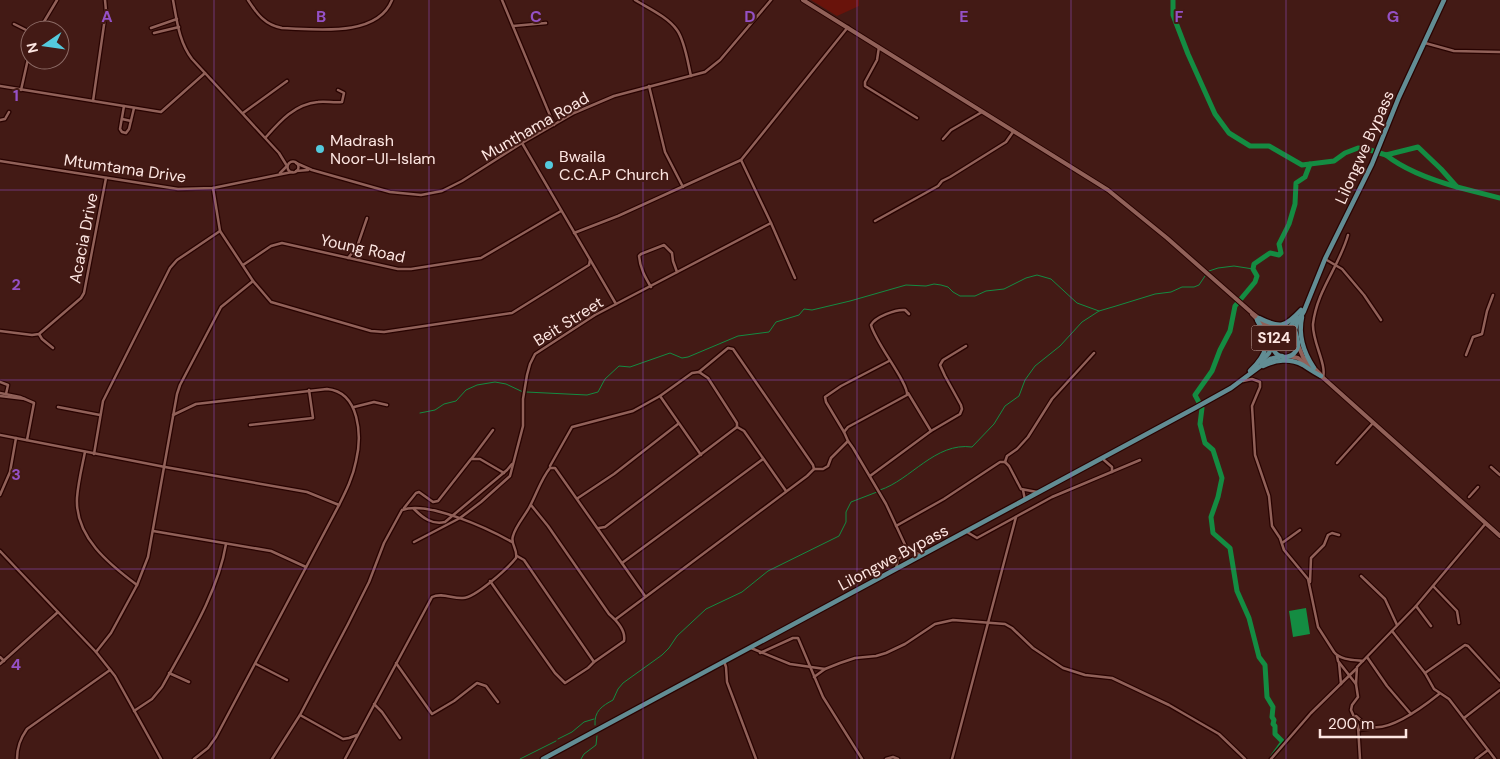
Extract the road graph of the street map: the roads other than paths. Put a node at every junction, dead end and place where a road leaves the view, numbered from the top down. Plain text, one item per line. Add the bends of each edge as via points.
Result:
1 (57, 0) edge
2 (105, 0) edge
3 (174, 0) edge
4 (248, 0) edge
5 (392, 0) edge
6 (502, 0) edge
7 (635, 0) edge
8 (771, 0) edge
9 (803, 0) edge
10 (1444, 0) edge
11 (177, 19) junction
12 (45, 20) edge
13 (546, 23) dead end
14 (14, 24) dead end
15 (513, 26) junction
16 (20, 27) edge
17 (179, 27) junction
18 (848, 27) junction
19 (151, 28) dead end
20 (154, 33) dead end
21 (1424, 43) junction
22 (879, 47) junction
23 (1500, 52) edge
24 (26, 70) edge
25 (205, 73) junction
26 (691, 76) junction
27 (287, 82) dead end
28 (0, 86) edge
29 (649, 86) junction
30 (21, 90) junction
31 (338, 90) dead end
32 (93, 101) junction
33 (124, 106) junction
34 (134, 108) junction
35 (984, 111) junction
36 (9, 112) dead end
37 (243, 112) junction
38 (917, 118) dead end
39 (122, 119) junction
40 (0, 120) edge
41 (131, 121) junction
42 (554, 125) junction
43 (1014, 130) junction
44 (266, 137) junction
45 (943, 139) dead end
46 (522, 143) junction
47 (279, 153) junction
48 (741, 160) junction
49 (0, 161) edge
50 (294, 162) junction
51 (287, 166) junction
52 (312, 170) junction
53 (294, 172) junction
54 (276, 174) junction
55 (106, 178) junction
56 (682, 187) junction
57 (213, 188) junction
58 (561, 211) junction
59 (367, 218) dead end
60 (875, 221) dead end
61 (771, 223) junction
62 (220, 231) junction
63 (574, 233) junction
64 (1348, 235) dead end
65 (348, 258) junction
66 (1325, 259) junction
67 (590, 260) junction
68 (243, 265) junction
69 (1336, 265) junction
70 (677, 272) junction
71 (794, 278) dead end
72 (253, 281) junction
73 (651, 286) junction
74 (1493, 295) dead end
75 (616, 304) junction
76 (1303, 310) junction
77 (909, 314) dead end
78 (1258, 319) junction
79 (1381, 320) dead end
80 (0, 330) edge
81 (1282, 332) junction
82 (39, 334) junction
83 (1297, 338) junction
84 (1273, 342) junction
85 (1298, 345) junction
86 (966, 346) dead end
87 (52, 348) dead end
88 (1094, 353) dead end
89 (1466, 355) dead end
90 (1282, 356) junction
91 (1289, 356) junction
92 (889, 361) junction
93 (1314, 368) junction
94 (1254, 371) junction
95 (699, 372) junction
96 (1322, 376) junction
97 (1242, 381) junction
98 (0, 382) edge
99 (309, 390) junction
100 (908, 393) junction
101 (0, 394) edge
102 (6, 394) junction
103 (660, 396) junction
104 (26, 399) junction
105 (387, 405) dead end
106 (58, 407) dead end
107 (354, 407) junction
108 (100, 415) junction
109 (174, 415) junction
110 (1373, 423) junction
111 (678, 424) junction
112 (250, 425) dead end
113 (737, 427) junction
114 (493, 430) dead end
115 (931, 431) junction
116 (844, 432) junction
117 (0, 435) edge
118 (16, 438) junction
119 (27, 440) junction
120 (848, 442) junction
121 (85, 452) junction
122 (94, 454) junction
123 (701, 455) junction
124 (515, 458) junction
125 (471, 459) junction
126 (763, 459) junction
127 (1104, 460) dead end
128 (1140, 460) dead end
129 (1005, 462) junction
130 (1336, 463) dead end
131 (165, 467) junction
132 (1491, 467) dead end
133 (550, 468) junction
134 (814, 469) junction
135 (504, 473) junction
136 (1112, 473) junction
137 (1500, 475) edge
138 (870, 476) junction
139 (1478, 487) dead end
140 (1023, 490) junction
141 (786, 491) junction
142 (1038, 492) junction
143 (0, 495) edge
144 (1469, 497) dead end
145 (578, 498) junction
146 (1025, 500) junction
147 (339, 504) junction
148 (531, 505) junction
149 (404, 508) junction
150 (413, 508) junction
151 (454, 515) junction
152 (1016, 517) junction
153 (460, 518) junction
154 (1486, 523) junction
155 (896, 526) junction
156 (598, 528) junction
157 (1300, 530) dead end
158 (153, 531) junction
159 (966, 532) junction
160 (1339, 535) dead end
161 (1500, 536) edge
162 (414, 542) dead end
163 (513, 543) junction
164 (1282, 543) junction
165 (226, 544) junction
166 (908, 550) junction
167 (0, 552) edge
168 (922, 555) junction
169 (517, 556) junction
170 (622, 563) junction
171 (306, 567) junction
172 (896, 569) junction
173 (1361, 576) dead end
174 (490, 581) junction
175 (1309, 583) junction
176 (137, 584) junction
177 (1433, 586) junction
178 (645, 596) junction
179 (1416, 606) junction
180 (58, 612) junction
181 (616, 619) junction
182 (988, 623) junction
183 (1460, 623) dead end
184 (1397, 626) junction
185 (1431, 626) dead end
186 (1392, 631) junction
187 (750, 647) junction
188 (96, 652) junction
189 (760, 652) junction
190 (1336, 656) junction
191 (0, 657) edge
192 (1367, 657) junction
193 (1363, 660) junction
194 (4, 661) junction
195 (724, 661) junction
196 (1338, 661) junction
197 (594, 662) junction
198 (396, 663) junction
199 (0, 664) edge
200 (256, 664) junction
201 (811, 668) junction
202 (825, 668) junction
203 (1357, 668) junction
204 (110, 670) junction
205 (169, 673) junction
206 (1425, 673) junction
207 (1349, 676) junction
208 (814, 677) junction
209 (286, 680) dead end
210 (1500, 680) edge
211 (189, 682) dead end
212 (1356, 684) junction
213 (1341, 685) junction
214 (1500, 690) edge
215 (1496, 693) junction
216 (1439, 694) junction
217 (1500, 698) edge
218 (498, 702) dead end
219 (374, 704) junction
220 (134, 710) junction
221 (1353, 714) junction
222 (1411, 714) junction
223 (300, 715) junction
224 (1464, 718) junction
225 (1374, 727) junction
226 (1358, 730) junction
227 (358, 734) junction
228 (400, 738) dead end
229 (1488, 750) junction
230 (17, 759) edge
231 (161, 759) edge
232 (194, 759) edge
233 (272, 759) edge
234 (345, 759) edge
235 (543, 759) edge
236 (755, 759) edge
237 (862, 759) edge
238 (886, 759) edge
239 (898, 759) edge
240 (952, 759) edge
241 (1245, 759) edge
242 (1271, 759) edge
243 (1360, 759) edge
244 (1476, 759) edge
245 (1495, 759) edge

1 - 12 street
2 - 32 street
3 - 11 street
4 - 5 street via 262,19 274,26 336,30 380,17
6 - 15 street
7 - 26 street via 677,29
8 - 26 street, Munthama Road via 716,64 706,72
9 - 18 main road, S124
10 - 21 main road, Lilongwe Bypass
11 - 17 street
11 - 19 street
13 - 15 street
14 - 16 street
15 - 42 street
17 - 20 street
17 - 25 street via 184,48
18 - 22 main road, S124
18 - 48 street
21 - 23 street via 1454,51
21 - 66 main road, Lilongwe Bypass via 1372,164
22 - 35 main road, S124
22 - 38 street via 877,60 865,86
24 - 30 street
25 - 34 street via 164,111
25 - 37 street
26 - 29 street, Munthama Road
27 - 37 street
28 - 30 street
29 - 42 street, Munthama Road via 593,105
29 - 56 street via 664,152
30 - 32 street
31 - 44 street via 344,94 342,102 318,102 298,108
32 - 33 street
33 - 34 street
33 - 39 street
34 - 41 street
35 - 43 main road, S124
35 - 45 street via 951,130
36 - 40 street via 5,119
37 - 44 street
39 - 41 street
39 - 41 street via 122,132 128,132
42 - 46 street, Munthama Road
43 - 60 street via 1006,142 942,180 938,186
43 - 78 main road, S124 via 1114,194
44 - 47 street
46 - 52 street, Munthama Road via 455,186 428,194 390,192
46 - 58 street, Beit Street
47 - 50 street
47 - 51 street
48 - 56 street
48 - 61 street
49 - 55 street, Mtumtama Drive
50 - 51 street
50 - 52 street
50 - 53 street via 298,168
51 - 53 street
51 - 54 street
52 - 53 street
53 - 54 street
54 - 57 street, Mtumtama Drive
55 - 57 street, Mtumtama Drive via 178,188
55 - 82 street, Acacia Drive via 83,296
56 - 63 street
57 - 62 street
58 - 63 street, Beit Street
58 - 65 street, Young Road via 474,260 406,270
59 - 65 street via 357,247
61 - 70 street
61 - 71 street
62 - 68 street
62 - 108 street via 170,268 105,397
63 - 67 street, Beit Street
64 - 69 street
65 - 68 street, Young Road via 282,243 271,246
66 - 69 street
66 - 76 main road, Lilongwe Bypass
67 - 72 street via 589,265 512,313 384,332 371,332 275,304
67 - 75 street, Beit Street
68 - 72 street
69 - 79 street via 1364,295
69 - 96 street via 1319,296 1313,327 1324,369
70 - 73 street
70 - 73 street via 672,253 664,245 641,254 644,276
72 - 109 street via 221,307 180,385
73 - 75 street
74 - 89 street via 1482,334 1473,337
75 - 124 street, Beit Street via 532,358 524,390 523,426
76 - 78 main road via 1279,326
76 - 81 main road, Lilongwe Bypass
76 - 83 main road, Lilongwe Bypass via 1296,327
76 - 93 main road via 1300,332
77 - 92 street via 899,310 872,323 871,328
78 - 81 main road, S124
78 - 84 main road, S124
78 - 97 main road via 1266,348 1260,361
80 - 82 street
81 - 83 main road, S124 via 1291,332
81 - 84 main road, S124
82 - 87 street
83 - 85 main road, S124
84 - 90 main road, S124 via 1276,352
84 - 94 main road, Lilongwe Bypass via 1267,356
85 - 91 main road, S124 via 1296,352
85 - 93 main road, S124 via 1303,357
86 - 115 street via 940,365 961,405 961,412
88 - 129 street via 1052,399 1028,438 1007,456
90 - 91 main road, S124
90 - 94 main road, Lilongwe Bypass via 1270,359
91 - 96 main road, S124 via 1298,358
92 - 100 street
92 - 116 street via 827,395 826,402
93 - 96 main road, S124
94 - 96 main road via 1273,362 1288,361 1300,363
94 - 97 main road, Lilongwe Bypass
95 - 103 street via 692,373
95 - 113 street via 708,378
95 - 134 street via 728,348 733,349
96 - 110 main road, S124
97 - 142 main road, Lilongwe Bypass
97 - 164 street via 1252,379 1260,382 1252,406 1255,459 1269,496 1272,526
98 - 102 street via 8,385
99 - 107 street via 336,390
99 - 109 street via 196,404
99 - 112 street via 313,418
100 - 115 street
100 - 116 street
101 - 102 street
101 - 104 street
102 - 104 street
103 - 111 street
103 - 133 street via 629,413 572,427
104 - 119 street via 35,404
105 - 107 street via 374,402
106 - 108 street
107 - 147 street via 356,461
108 - 122 street
109 - 131 street
110 - 130 street
110 - 154 main road, S124
111 - 123 street
111 - 145 street
113 - 123 street
113 - 126 street via 744,431
114 - 125 street
115 - 138 street
116 - 120 street
117 - 118 street
118 - 119 street
118 - 143 street via 10,472
119 - 121 street
120 - 134 street via 831,458 827,467
120 - 138 street
121 - 122 street
121 - 176 street via 77,499 82,528 111,564
122 - 131 street
123 - 156 street via 605,527
124 - 135 street
124 - 153 street, Beit Street via 510,476
125 - 135 street via 480,459
125 - 149 street via 438,501 433,502 419,492
126 - 141 street
126 - 170 street
127 - 136 street via 1112,467
128 - 136 street
129 - 140 street
129 - 155 street
131 - 147 street via 307,492
131 - 158 street
132 - 137 street
133 - 145 street via 556,468
133 - 148 street
134 - 141 street
135 - 151 street
136 - 152 street via 1052,497
138 - 155 street
139 - 144 street
140 - 142 street
140 - 146 street
141 - 178 street
142 - 146 main road, Lilongwe Bypass
145 - 156 street
146 - 159 main road, Lilongwe Bypass
147 - 171 street
148 - 163 street via 515,530
148 - 181 street via 609,614
149 - 150 street
149 - 223 street via 384,543 361,600
150 - 151 street
150 - 151 street via 424,518 437,523 445,522
151 - 153 street
152 - 159 street via 976,538
152 - 182 street
153 - 162 street, Beit Street
153 - 163 street
154 - 161 main road, S124
154 - 177 street
155 - 166 street
156 - 170 street
157 - 164 street
158 - 165 street
158 - 176 street via 148,557
159 - 168 main road, Lilongwe Bypass
160 - 175 street via 1328,535 1324,545 1311,558
163 - 169 street
164 - 175 street
165 - 171 street via 271,551
165 - 205 street via 216,584
166 - 168 street
166 - 172 street via 898,559
167 - 180 street
168 - 172 main road, Lilongwe Bypass
169 - 174 street
169 - 197 street via 524,560
170 - 178 street
171 - 200 street
172 - 187 main road, Lilongwe Bypass
173 - 184 street via 1385,599
174 - 197 street via 562,681 567,683
174 - 198 street via 468,598 432,596
175 - 190 street via 1318,628
176 - 188 street via 111,633
177 - 179 street
177 - 183 street via 1457,611
178 - 181 street
179 - 184 street
179 - 185 street
180 - 188 street
180 - 194 street
181 - 197 street via 625,635 624,641
182 - 202 street via 953,620 935,624 886,653 855,658
182 - 240 street
182 - 241 street via 1012,628 1033,648 1063,668 1112,678 1169,705 1219,734
184 - 186 street
186 - 192 street
186 - 206 street
187 - 189 street
187 - 195 main road, Lilongwe Bypass
188 - 204 street
189 - 201 street
189 - 201 street via 798,638
190 - 193 street
190 - 196 street
191 - 194 street
192 - 193 street
192 - 222 street
193 - 203 street
194 - 199 street
195 - 235 main road, Lilongwe Bypass
195 - 236 street via 727,682
196 - 207 street
196 - 213 street
198 - 218 street via 432,714 477,683 486,686
198 - 219 street
200 - 209 street
200 - 232 street via 216,738
201 - 202 street
201 - 208 street
202 - 208 street
203 - 207 street
203 - 212 street
204 - 220 street
204 - 230 street via 27,729 19,743
205 - 211 street
205 - 220 street via 154,697
206 - 210 street via 1466,645
206 - 216 street
207 - 212 street
207 - 213 street
208 - 237 street
212 - 221 street via 1358,697 1351,708
213 - 242 street via 1311,713
214 - 215 street
215 - 217 street
215 - 224 street
216 - 222 street
216 - 224 street via 1449,699
219 - 227 street
219 - 228 street
220 - 231 street
221 - 225 street
221 - 226 street
222 - 225 street via 1397,722
223 - 227 street via 343,739
223 - 233 street
224 - 229 street
225 - 226 street
226 - 243 street
227 - 234 street
229 - 244 street
229 - 245 street
238 - 239 street

